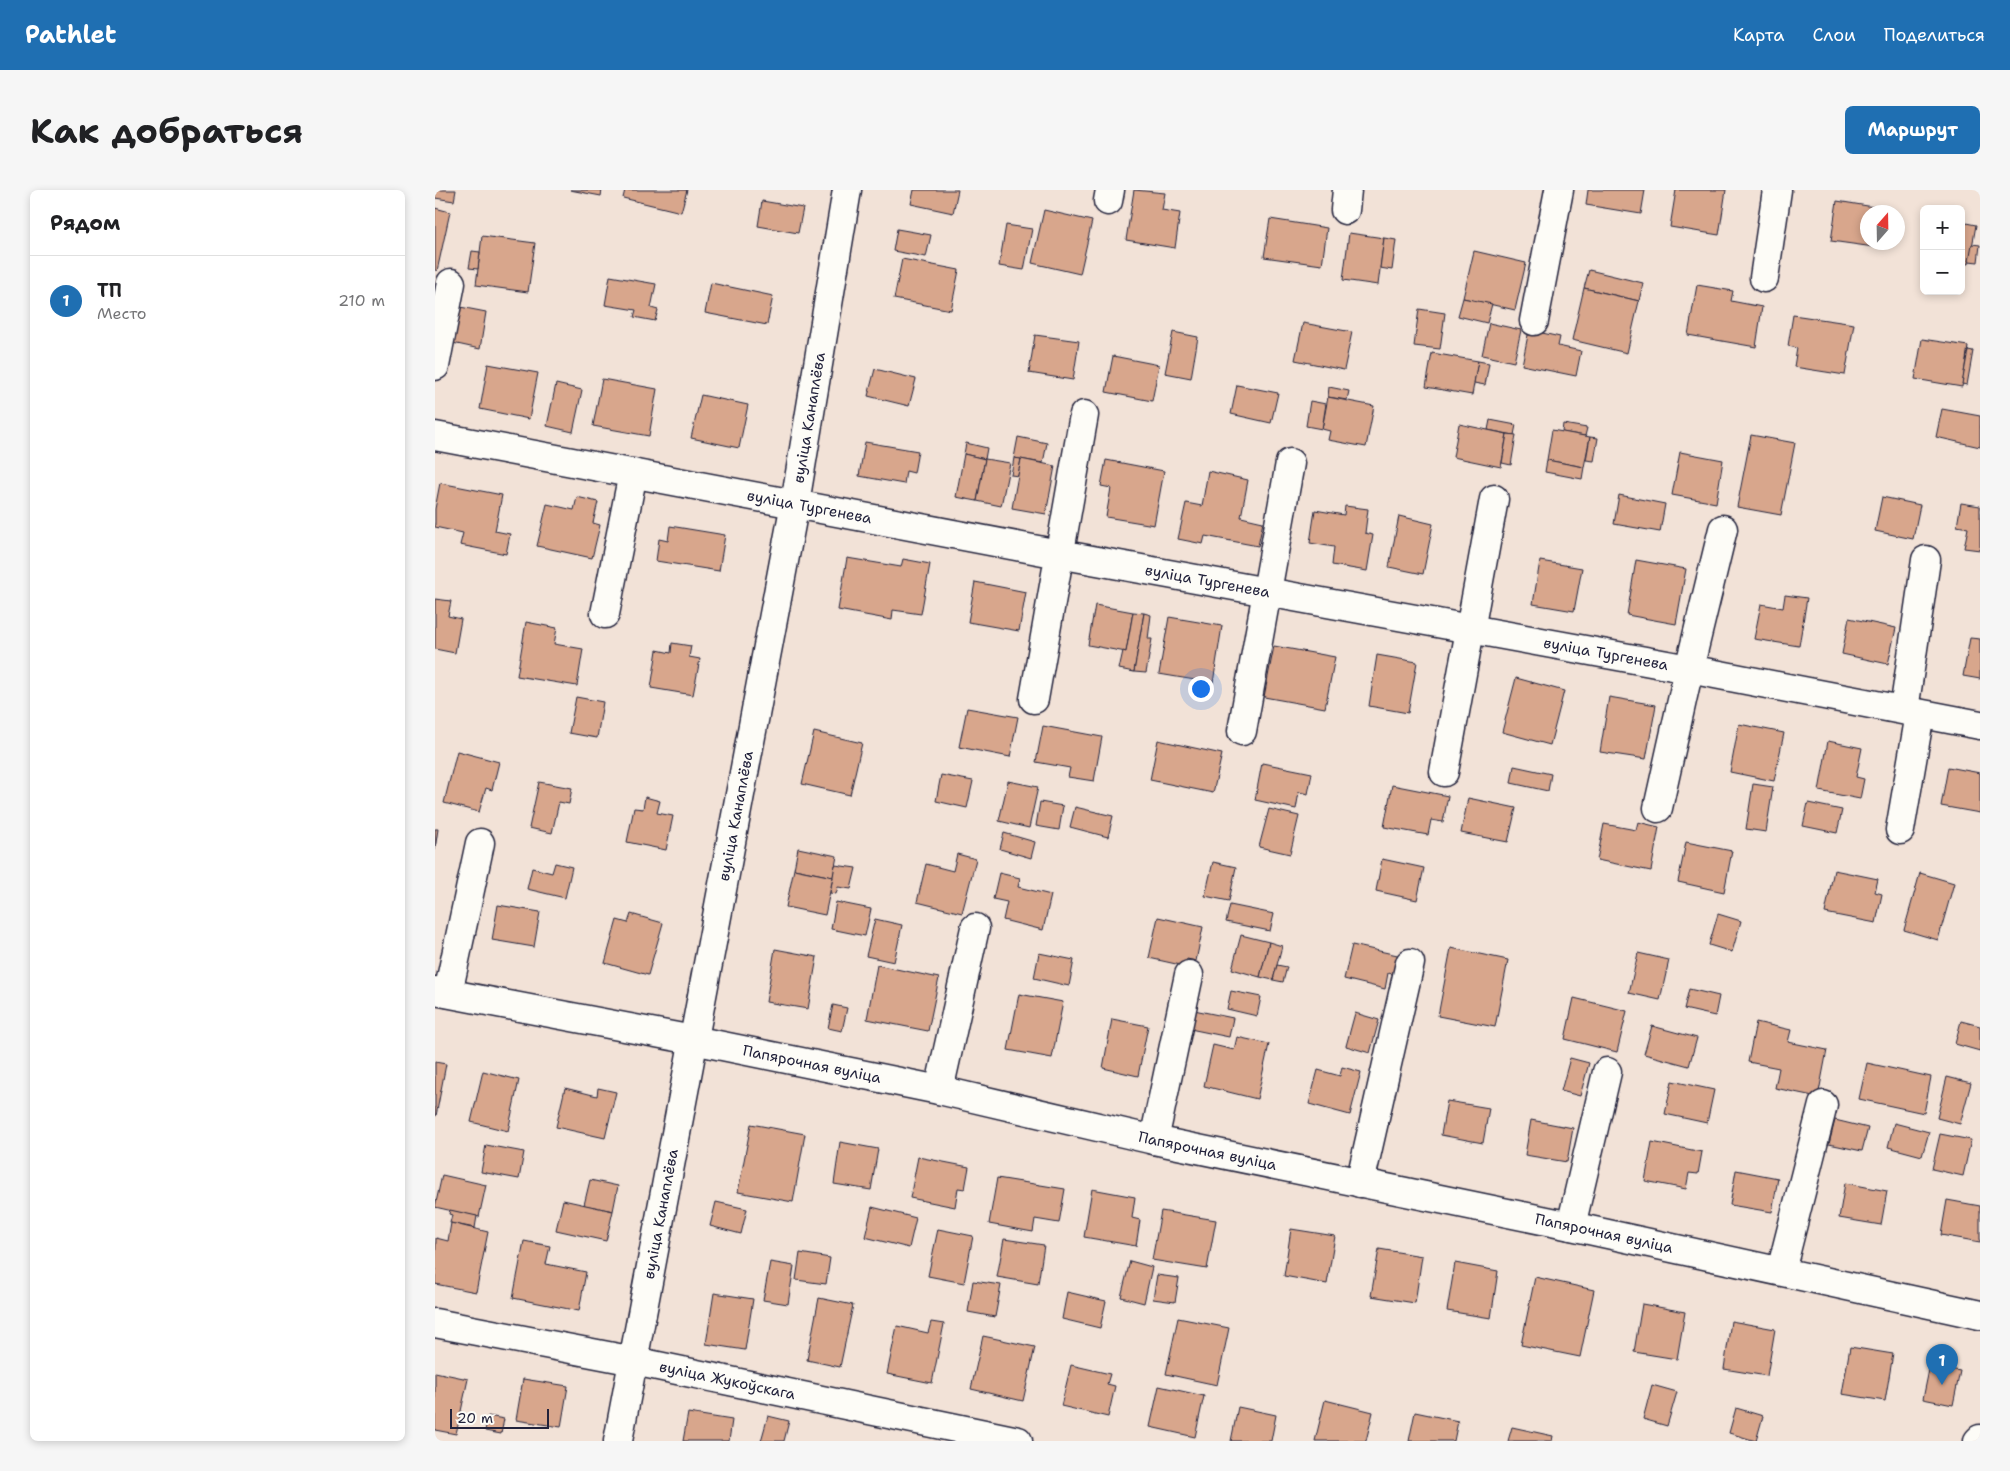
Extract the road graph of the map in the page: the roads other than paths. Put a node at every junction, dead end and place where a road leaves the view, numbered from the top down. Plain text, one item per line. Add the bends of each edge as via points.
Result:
1 (847, 190) edge
2 (1559, 190) edge
3 (1777, 190) edge
4 (1764, 278) dead end
5 (451, 283) dead end
6 (1534, 321) dead end
7 (435, 366) edge
8 (1084, 415) dead end
9 (435, 436) edge
10 (1290, 463) dead end
11 (633, 473) junction
12 (1494, 500) dead end
13 (795, 503) junction
14 (1723, 529) dead end
15 (1059, 554) junction
16 (1926, 560) dead end
17 (1267, 592) junction
18 (605, 614) dead end
19 (1471, 630) junction
20 (1689, 668) junction
21 (1033, 699) dead end
22 (1912, 712) junction
23 (1980, 725) edge
24 (1242, 730) dead end
25 (1444, 772) dead end
26 (1658, 808) dead end
27 (1900, 830) dead end
28 (480, 843) dead end
29 (975, 928) dead end
30 (1410, 963) dead end
31 (1189, 975) dead end
32 (442, 992) edge
33 (693, 1040) junction
34 (1607, 1072) dead end
35 (939, 1090) junction
36 (1823, 1104) dead end
37 (1155, 1140) junction
38 (1360, 1183) junction
39 (1571, 1226) junction
40 (1781, 1271) junction
41 (1977, 1318) edge
42 (435, 1323) edge
43 (634, 1361) junction
44 (618, 1441) edge
45 (1018, 1441) edge

1 - 13 street, вуліца Канаплёва
2 - 6 street
3 - 4 street
5 - 7 street
8 - 15 street
9 - 11 street, вуліца Тургенева
10 - 17 street
11 - 13 street, вуліца Тургенева
11 - 18 street
12 - 19 street
13 - 15 street, вуліца Тургенева
13 - 33 street, вуліца Канаплёва
14 - 20 street
15 - 17 street, вуліца Тургенева
15 - 21 street
16 - 22 street
17 - 19 street, вуліца Тургенева
17 - 24 street
19 - 20 street, вуліца Тургенева
19 - 25 street
20 - 22 street, вуліца Тургенева
20 - 26 street
22 - 23 street, вуліца Тургенева
22 - 27 street
28 - 32 street
29 - 35 street
30 - 38 street
31 - 37 street
32 - 33 street, Папярочная вуліца
33 - 35 street, Папярочная вуліца
33 - 43 street, вуліца Канаплёва
34 - 39 street
35 - 37 street, Папярочная вуліца
36 - 40 street
37 - 38 street, Папярочная вуліца
38 - 39 street, Папярочная вуліца
39 - 40 street, Папярочная вуліца
40 - 41 street, Папярочная вуліца
42 - 43 street, вуліца Жукоўскага
43 - 44 street, вуліца Канаплёва
43 - 45 street, вуліца Жукоўскага

